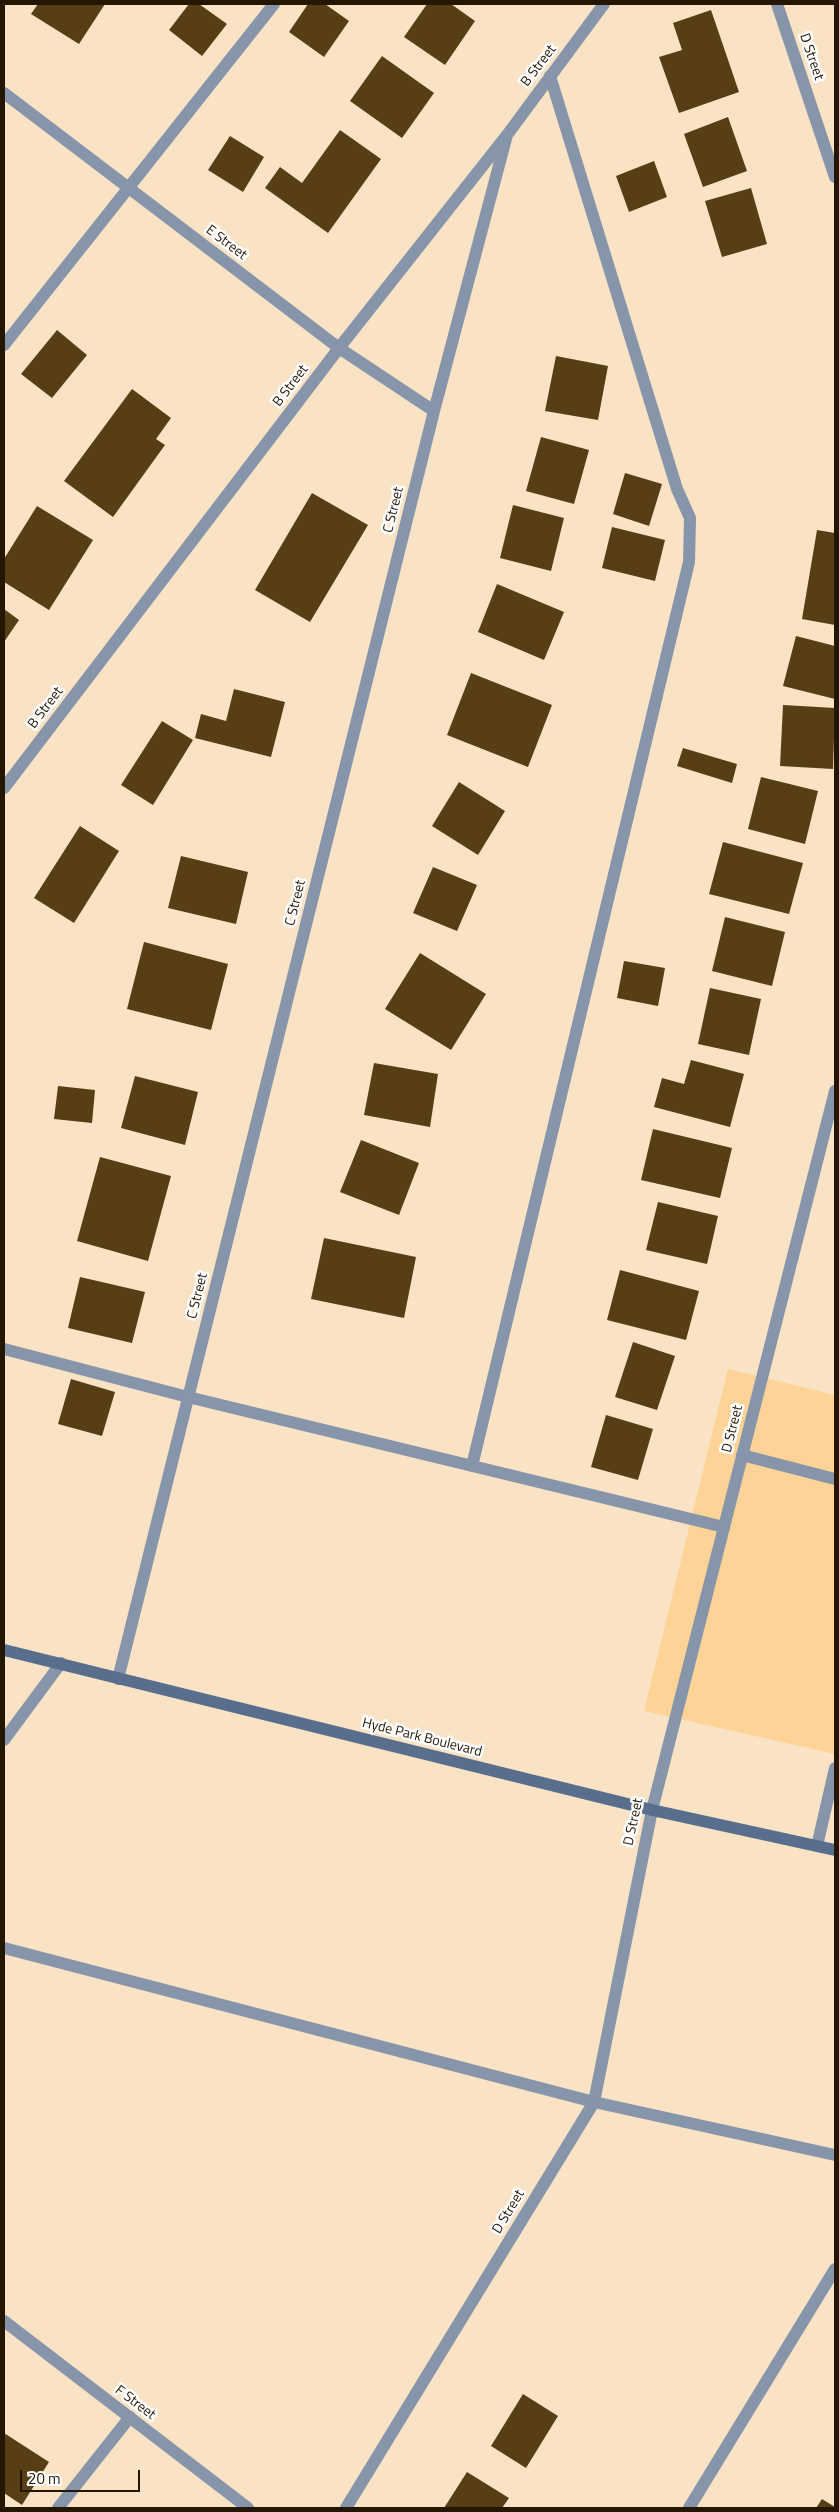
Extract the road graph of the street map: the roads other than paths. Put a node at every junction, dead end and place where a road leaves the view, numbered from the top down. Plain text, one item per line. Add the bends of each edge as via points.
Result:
1 (274, 4) edge
2 (604, 4) edge
3 (777, 4) edge
4 (550, 76) junction
5 (4, 92) edge
6 (506, 135) junction
7 (835, 177) edge
8 (127, 187) junction
9 (4, 344) edge
10 (339, 348) junction
11 (434, 411) junction
12 (4, 788) edge
13 (835, 1091) edge
14 (4, 1350) edge
15 (188, 1397) junction
16 (742, 1455) junction
17 (472, 1466) junction
18 (835, 1479) edge
19 (724, 1527) junction
20 (4, 1650) edge
21 (61, 1663) junction
22 (118, 1679) junction
23 (4, 1740) edge
24 (835, 1768) edge
25 (652, 1810) junction
26 (816, 1846) junction
27 (835, 1850) edge
28 (4, 1948) edge
29 (594, 2102) junction
30 (835, 2156) edge
31 (835, 2269) edge
32 (4, 2320) edge
33 (130, 2417) junction
34 (58, 2508) edge
35 (248, 2508) edge
36 (346, 2508) edge
37 (688, 2508) edge

1 - 8 street
2 - 4 street, B Street
3 - 7 street, D Street
4 - 6 street, B Street
4 - 17 street via 677,488 690,518 689,562
5 - 8 street, E Street
6 - 10 street, B Street
6 - 11 street, C Street
8 - 9 street
8 - 10 street, E Street
10 - 11 street, E Street
10 - 12 street, B Street
11 - 15 street, C Street
13 - 16 street, D Street
14 - 15 street
15 - 17 street
15 - 22 street, C Street
16 - 18 street
16 - 19 street, D Street
17 - 19 street
19 - 25 street, D Street
20 - 21 main road, Hyde Park Boulevard
21 - 22 main road, Hyde Park Boulevard
21 - 23 street
22 - 25 main road, Hyde Park Boulevard
24 - 26 street
25 - 26 main road, Hyde Park Boulevard
25 - 29 street, D Street
26 - 27 main road, Hyde Park Boulevard
28 - 29 street
29 - 30 street
29 - 36 street, D Street
31 - 37 street
32 - 33 street, F Street
33 - 34 street
33 - 35 street, F Street

